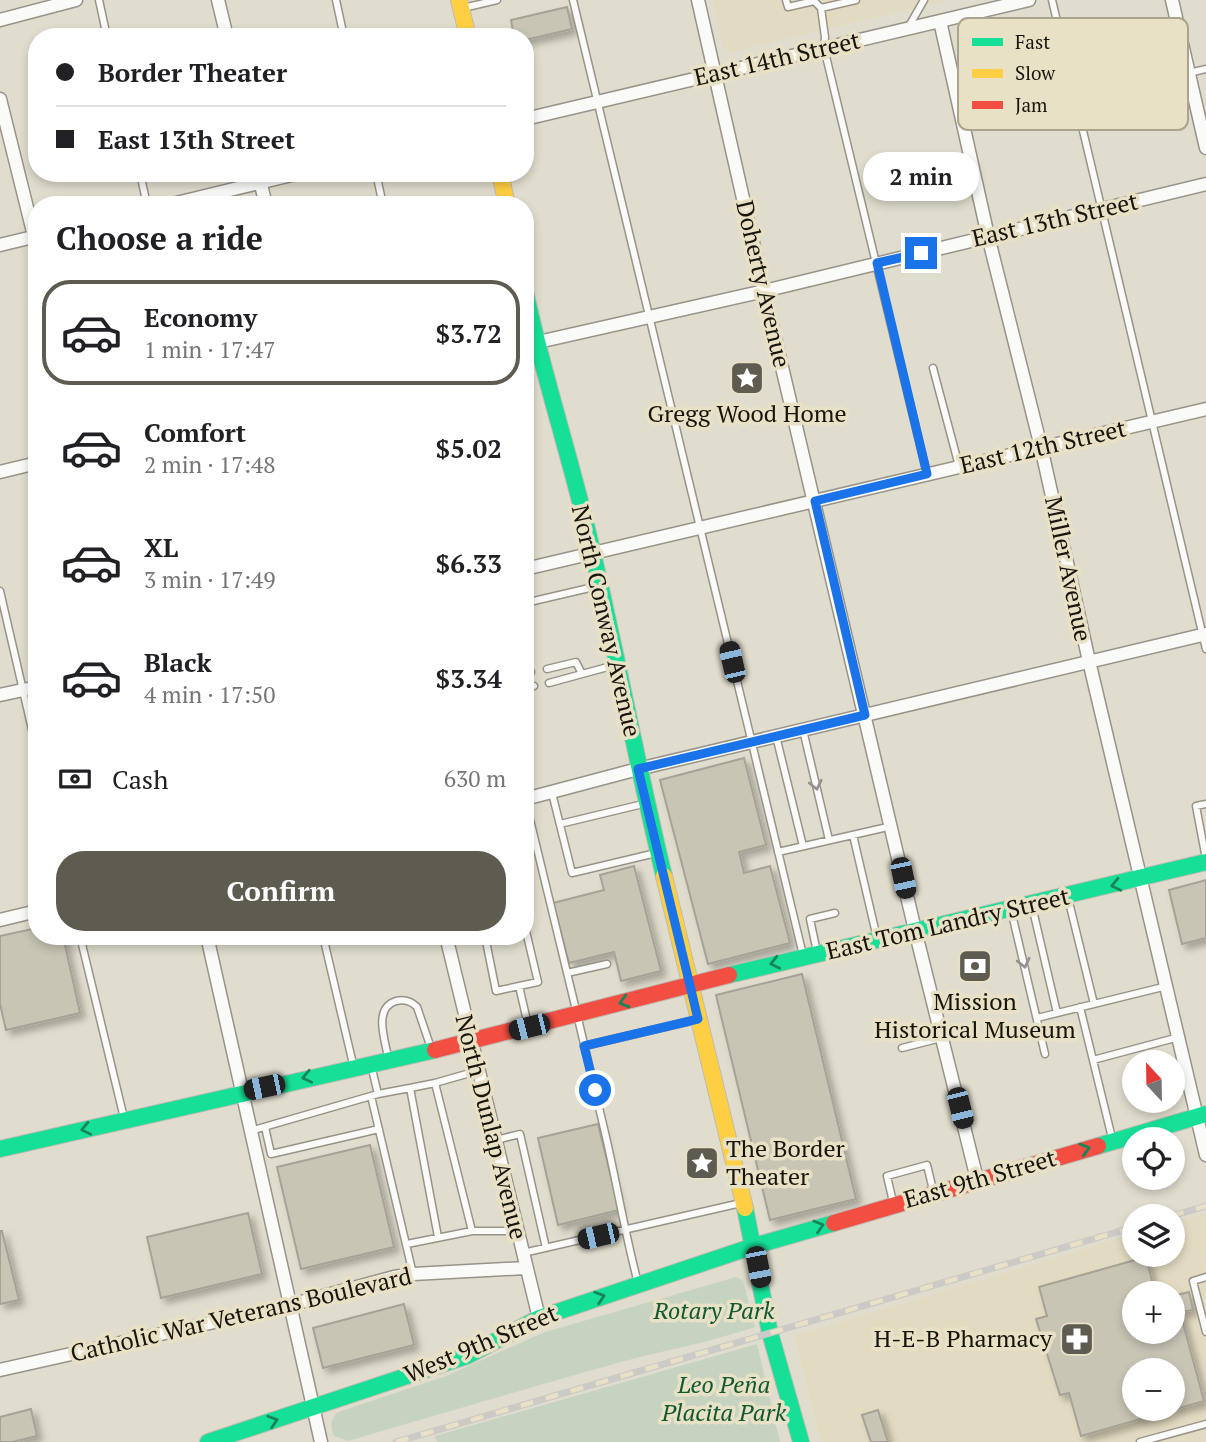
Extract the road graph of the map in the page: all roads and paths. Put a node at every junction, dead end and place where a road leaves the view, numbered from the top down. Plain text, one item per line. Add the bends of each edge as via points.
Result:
1 (76, 0) edge
2 (99, 0) edge
3 (218, 0) edge
4 (335, 0) edge
5 (497, 0) edge
6 (573, 0) edge
7 (698, 0) edge
8 (786, 0) edge
9 (856, 0) edge
10 (914, 0) edge
11 (1029, 0) edge
12 (1052, 0) edge
13 (1172, 0) edge
14 (923, 2) edge
15 (460, 4) edge
16 (821, 8) junction
17 (1056, 18) edge
18 (1176, 18) edge
19 (0, 20) edge
20 (940, 21) junction
21 (105, 28) edge
22 (225, 28) edge
23 (342, 28) edge
24 (466, 28) edge
25 (908, 29) junction
26 (824, 48) junction
27 (1188, 69) edge
28 (1206, 69) edge
29 (716, 73) junction
30 (1189, 73) junction
31 (0, 99) edge
32 (598, 102) junction
33 (958, 102) edge
34 (1202, 111) edge
35 (534, 117) edge
36 (964, 130) edge
37 (1083, 130) edge
38 (1206, 148) edge
39 (246, 182) edge
40 (1206, 184) edge
41 (198, 196) edge
42 (28, 209) edge
43 (1102, 209) junction
44 (988, 236) junction
45 (28, 242) edge
46 (0, 245) edge
47 (877, 263) junction
48 (764, 292) junction
49 (651, 317) junction
50 (534, 342) edge
51 (534, 356) edge
52 (933, 368) dead end
53 (1206, 409) edge
54 (1151, 421) junction
55 (1041, 447) junction
56 (28, 465) edge
57 (959, 466) junction
58 (0, 472) edge
59 (927, 474) junction
60 (815, 501) junction
61 (701, 527) junction
62 (593, 552) junction
63 (534, 567) edge
64 (600, 586) junction
65 (0, 591) edge
66 (534, 601) edge
67 (1204, 635) edge
68 (1206, 649) edge
69 (1089, 661) junction
70 (617, 665) junction
71 (547, 669) dead end
72 (582, 674) junction
73 (549, 682) dead end
74 (28, 689) edge
75 (23, 690) junction
76 (0, 695) edge
77 (28, 712) edge
78 (865, 715) junction
79 (803, 730) junction
80 (776, 736) junction
81 (751, 743) junction
82 (638, 769) junction
83 (552, 793) junction
84 (534, 797) edge
85 (647, 803) junction
86 (1206, 804) edge
87 (560, 824) junction
88 (892, 826) junction
89 (853, 835) junction
90 (534, 836) edge
91 (829, 840) junction
92 (803, 846) junction
93 (658, 852) junction
94 (778, 852) junction
95 (1206, 861) edge
96 (1141, 879) junction
97 (1068, 896) junction
98 (1031, 904) junction
99 (1011, 909) junction
100 (28, 913) edge
101 (835, 913) dead end
102 (0, 920) edge
103 (915, 930) junction
104 (877, 938) junction
105 (82, 945) edge
106 (209, 945) edge
107 (325, 945) edge
108 (448, 945) edge
109 (487, 945) edge
110 (529, 945) edge
111 (811, 955) junction
112 (607, 964) dead end
113 (567, 973) junction
114 (690, 984) junction
115 (519, 986) junction
116 (1167, 986) junction
117 (1094, 1004) junction
118 (1080, 1007) junction
119 (1057, 1013) junction
120 (577, 1015) junction
121 (1037, 1018) junction
122 (698, 1019) junction
123 (529, 1027) junction
124 (943, 1037) junction
125 (1179, 1037) junction
126 (470, 1042) junction
127 (584, 1046) junction
128 (902, 1048) dead end
129 (432, 1050) junction
130 (1045, 1055) dead end
131 (388, 1060) junction
132 (1093, 1060) junction
133 (371, 1063) junction
134 (354, 1067) junction
135 (477, 1071) junction
136 (435, 1083) junction
137 (410, 1088) junction
138 (242, 1092) junction
139 (375, 1095) junction
140 (1202, 1115) edge
141 (124, 1120) junction
142 (265, 1126) junction
143 (379, 1129) junction
144 (250, 1131) junction
145 (1112, 1140) junction
146 (494, 1141) junction
147 (0, 1149) edge
148 (1206, 1156) edge
149 (977, 1179) junction
150 (933, 1192) junction
151 (743, 1202) junction
152 (893, 1204) junction
153 (624, 1230) junction
154 (472, 1231) junction
155 (517, 1231) junction
156 (438, 1237) junction
157 (407, 1244) junction
158 (754, 1246) junction
159 (546, 1248) junction
160 (522, 1253) junction
161 (526, 1268) junction
162 (412, 1273) junction
163 (1206, 1277) edge
164 (638, 1284) junction
165 (290, 1305) junction
166 (538, 1318) junction
167 (1206, 1332) edge
168 (0, 1370) edge
169 (314, 1409) junction
170 (1206, 1424) edge
171 (208, 1442) edge
172 (321, 1442) edge
173 (801, 1442) edge
174 (1140, 1442) edge

1 - 19 street
2 - 21 lane
3 - 22 street
4 - 23 lane
5 - 15 lane
6 - 32 lane
7 - 29 street, Doherty Avenue
8 - 16 lane via 788,7 814,1
9 - 16 lane
10 - 14 lane
11 - 20 street, East 14th Street
12 - 17 lane
13 - 18 street
14 - 25 lane
15 - 24 main road
16 - 26 lane
20 - 25 street, East 14th Street
20 - 33 street, Miller Avenue
25 - 26 street, East 14th Street
26 - 29 street, East 14th Street
26 - 47 lane
27 - 30 street
28 - 30 lane
29 - 32 street, East 14th Street
29 - 48 street, Doherty Avenue
30 - 34 street
31 - 42 street
32 - 35 street, East 14th Street
32 - 49 lane
34 - 38 street
36 - 44 street, Miller Avenue
37 - 43 lane
39 - 41 street
40 - 43 street, East 13th Street
43 - 44 street, East 13th Street
43 - 54 lane
44 - 47 street, East 13th Street
44 - 55 street, Miller Avenue
45 - 46 street
47 - 48 street, East 13th Street
47 - 59 lane
48 - 49 street, East 13th Street
48 - 60 street, Doherty Avenue
49 - 50 street, East 13th Street
49 - 61 lane
51 - 62 main road, North Conway Avenue
52 - 57 lane
53 - 54 street, East 12th Street
54 - 55 street, East 12th Street
54 - 67 lane
55 - 57 street, East 12th Street
55 - 69 street, Miller Avenue
56 - 58 street
57 - 59 street, East 12th Street
59 - 60 street, East 12th Street
60 - 61 street, East 12th Street
60 - 78 street, Doherty Avenue
61 - 62 street, East 12th Street
61 - 81 lane
62 - 63 street, East 12th Street
62 - 64 main road, North Conway Avenue
64 - 66 lane
64 - 70 main road, North Conway Avenue
65 - 75 lane
67 - 68 lane
67 - 69 street
69 - 78 street
69 - 96 street, Miller Avenue
70 - 72 lane
70 - 82 main road, North Conway Avenue
71 - 72 lane via 576,662
72 - 73 lane
74 - 75 street
75 - 76 street
75 - 77 lane
78 - 79 street
78 - 88 street, Doherty Avenue
79 - 80 street
79 -> 91 lane
80 - 81 street
80 - 92 lane
81 - 82 street
81 - 94 lane
82 - 83 street
82 - 85 main road, North Conway Avenue
83 - 84 street
83 - 87 lane
85 - 87 lane
85 - 93 main road, North Conway Avenue
86 - 95 lane via 1196,806
87 - 93 lane via 572,873
88 - 89 lane
88 - 103 street, Doherty Avenue
89 - 91 lane
89 - 104 lane
90 - 113 lane
91 - 92 lane
92 - 94 lane
93 - 114 main road, North Conway Avenue
94 - 111 lane
95 - 96 main road, East Tom Landry Street
96 -> 97 main road, East Tom Landry Street
96 - 116 street, Miller Avenue
97 - 98 main road, East Tom Landry Street
97 - 117 lane
98 - 99 main road, East Tom Landry Street
98 - 119 lane
99 - 103 main road, East Tom Landry Street
99 -> 121 lane
100 - 102 street
101 - 111 lane via 810,919
103 - 104 main road, East Tom Landry Street
103 - 124 street, Doherty Avenue
104 - 111 main road, East Tom Landry Street
105 - 141 lane
106 - 138 street
107 - 134 lane
108 - 126 street, North Dunlap Avenue
109 - 115 lane via 496,991
110 - 115 lane via 538,982
111 -> 114 main road, East Tom Landry Street
112 - 113 lane
113 - 120 lane
114 -> 120 main road, East Tom Landry Street
114 - 122 main road, North Conway Avenue
115 - 123 lane
116 - 117 lane
116 - 125 street, Miller Avenue
117 - 118 lane
118 - 119 lane
118 - 132 lane
119 - 121 lane
120 - 123 main road, East Tom Landry Street
120 - 127 lane
121 - 130 lane
122 - 127 lane
122 - 151 main road, North Conway Avenue
123 - 126 main road, East Tom Landry Street
124 - 128 lane
124 - 149 street, Doherty Avenue
125 - 132 lane
125 - 140 street, Miller Avenue
126 - 129 main road, East Tom Landry Street
126 - 135 street, North Dunlap Avenue
127 - 153 lane
129 - 131 main road, East Tom Landry Street
129 - 131 lane via 417,1007 399,1001 388,1006 382,1017
131 - 133 main road, East Tom Landry Street
132 - 145 lane
133 - 134 main road, East Tom Landry Street
133 - 139 lane
134 -> 138 main road, East Tom Landry Street
135 - 136 lane
135 - 146 street, North Dunlap Avenue
136 - 137 lane
136 - 154 lane
137 - 139 lane
137 - 156 lane
138 - 141 main road, East Tom Landry Street
138 - 144 street
139 - 142 lane
139 - 143 lane
140 - 145 main road, East 9th Street
140 - 148 street, Miller Avenue
141 -> 147 main road, East Tom Landry Street
142 - 143 lane via 271,1154
142 - 144 lane
143 - 157 lane
144 - 165 street
149 -> 145 main road, East 9th Street
146 - 155 street, North Dunlap Avenue
146 - 159 lane via 520,1134
149 - 150 main road, East 9th Street
150 - 152 main road, East 9th Street
150 - 152 lane via 927,1165 887,1176
151 - 153 lane
151 - 158 main road, North Conway Avenue
158 -> 152 main road, East 9th Street
153 - 159 lane
153 - 164 lane
154 - 155 lane
154 - 156 lane
155 - 160 street, North Dunlap Avenue
156 - 157 lane
157 - 162 lane
158 - 164 main road, West 9th Street
158 - 173 main road, North Conway Avenue via 771,1333
159 - 160 lane
160 - 161 street, North Dunlap Avenue
161 - 162 street, Catholic War Veterans Boulevard
161 - 166 street, North Dunlap Avenue
162 - 165 street, Catholic War Veterans Boulevard
163 - 167 lane via 1193,1281
166 -> 164 main road, West 9th Street
165 - 168 street, Catholic War Veterans Boulevard
165 - 169 street
166 - 169 main road, West 9th Street via 467,1356
171 -> 169 main road, West 9th Street
169 - 172 street
170 - 174 lane

